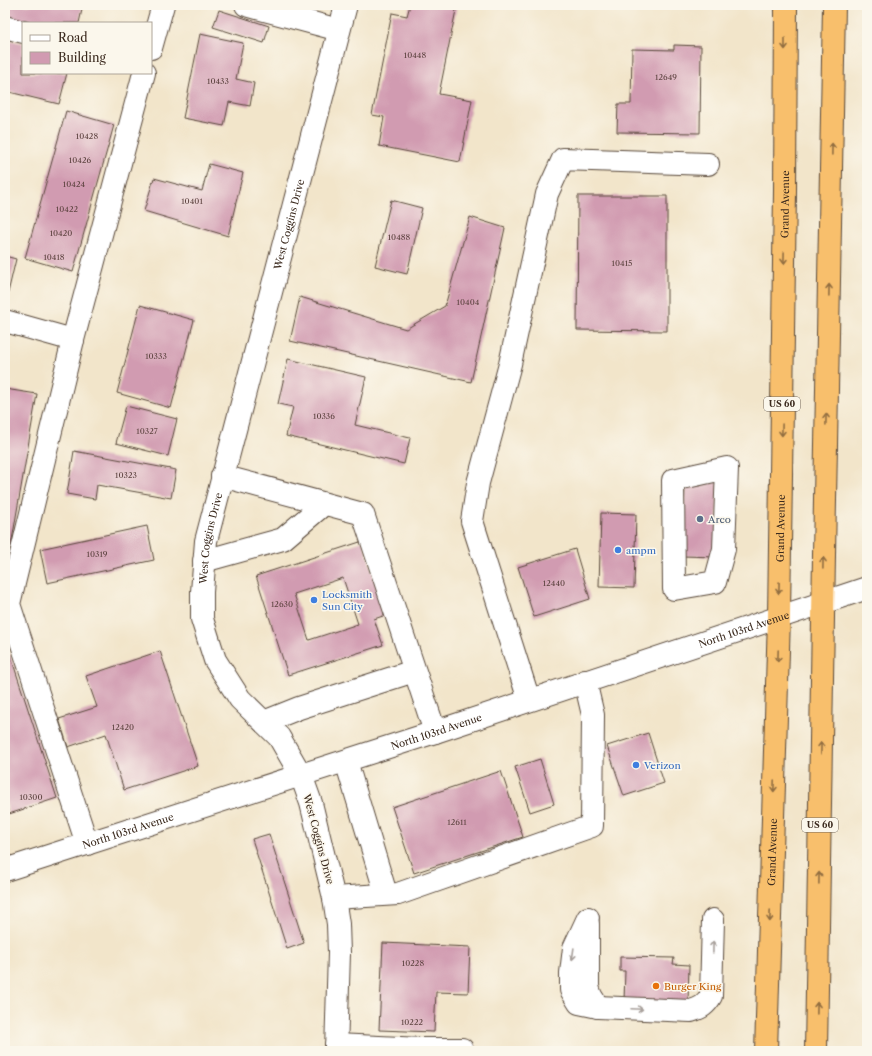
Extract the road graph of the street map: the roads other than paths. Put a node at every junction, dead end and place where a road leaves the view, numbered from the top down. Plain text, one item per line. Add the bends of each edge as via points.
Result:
1 (163, 5) edge
2 (246, 5) edge
3 (346, 5) edge
4 (786, 5) edge
5 (834, 5) edge
6 (5, 27) edge
7 (339, 30) junction
8 (22, 32) edge
9 (152, 44) edge
10 (144, 74) edge
11 (708, 164) dead end
12 (5, 321) edge
13 (73, 340) junction
14 (726, 468) joint
15 (222, 476) junction
16 (324, 504) junction
17 (204, 561) junction
18 (867, 588) edge
19 (823, 602) junction
20 (7, 604) edge
21 (779, 617) junction
22 (414, 671) junction
23 (585, 681) junction
24 (529, 700) junction
25 (264, 722) junction
26 (435, 732) junction
27 (346, 761) junction
28 (301, 776) junction
29 (87, 844) junction
30 (5, 870) edge
31 (386, 894) junction
32 (334, 898) junction
33 (588, 918) dead end
34 (713, 920) dead end
35 (336, 1048) edge
36 (462, 1049) dead end
37 (766, 1051) edge
38 (816, 1051) edge

1 - 9 street
2 - 7 street
3 - 7 street, West Coggins Drive
4 -> 21 highway, Grand Avenue / US 60
19 -> 5 highway, US 60
6 - 8 street
7 - 15 street, West Coggins Drive
10 - 13 street
11 - 24 street via 563,159 547,194 510,364 478,483 472,521
12 - 13 street
13 - 20 street
14 - 14 street via 673,480 674,589 714,582 724,548
15 - 16 street
15 - 17 street, West Coggins Drive via 206,541
16 - 17 street via 283,539
16 - 22 street via 363,514
17 - 25 street, West Coggins Drive via 202,619 215,660 240,699
18 - 19 street, North 103rd Avenue
19 - 21 street, North 103rd Avenue
38 -> 19 highway, US 60
20 - 29 street
21 - 23 street, North 103rd Avenue
21 -> 37 highway, Grand Avenue / US 60
22 - 25 street
22 - 26 street
23 - 24 street, North 103rd Avenue
23 - 31 street via 593,715 592,826 398,894
24 - 26 street, North 103rd Avenue
25 - 28 street, West Coggins Drive via 279,737
26 - 27 street, North 103rd Avenue
27 - 28 street, North 103rd Avenue
27 - 31 street
28 - 29 street, North 103rd Avenue
28 - 32 street, West Coggins Drive via 311,803
29 - 30 street, North 103rd Avenue
31 - 32 street
32 - 35 street, West Coggins Drive via 339,953
33 -> 34 street via 588,986 598,1007 691,1011 700,1009 711,996
35 - 36 street

